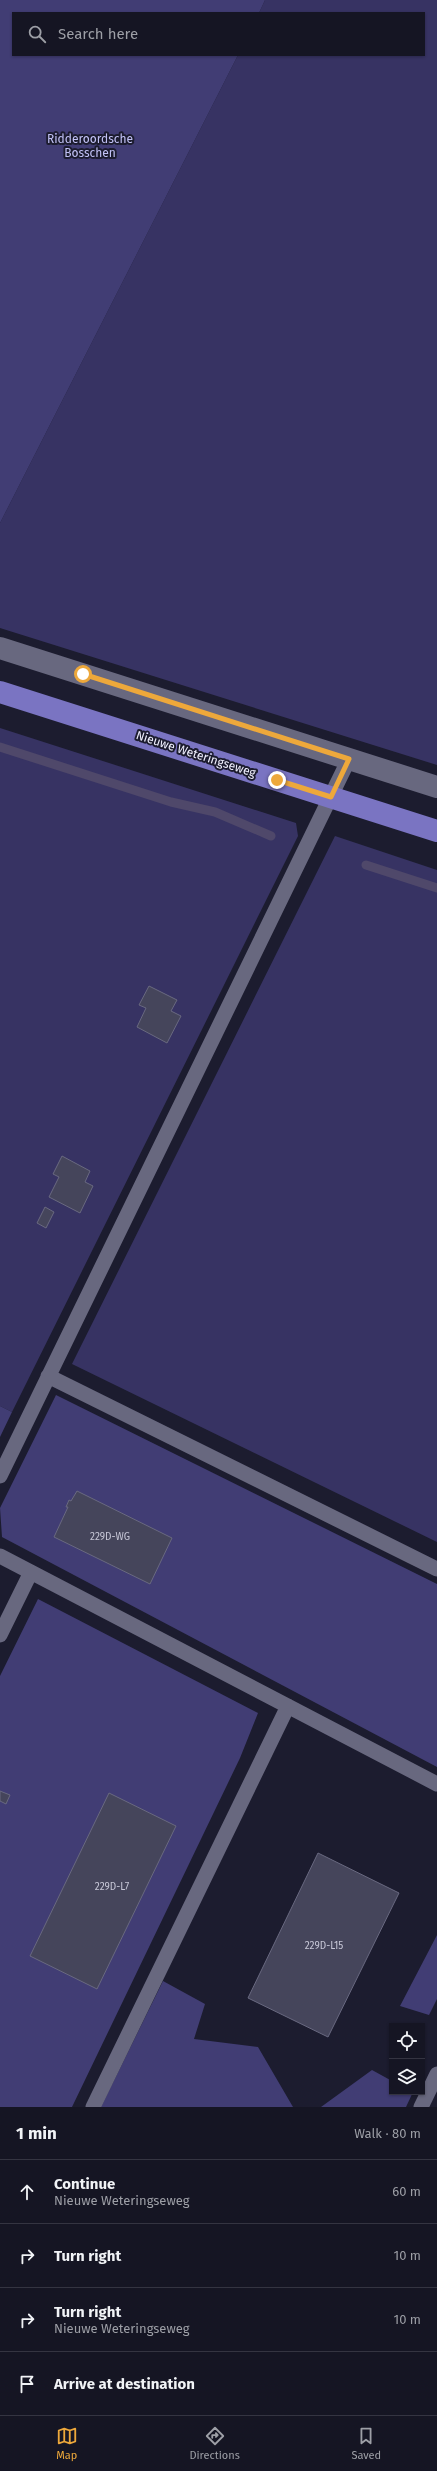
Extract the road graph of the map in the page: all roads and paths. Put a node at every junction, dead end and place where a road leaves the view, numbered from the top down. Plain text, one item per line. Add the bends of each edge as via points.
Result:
1 (0, 648) edge
2 (0, 692) edge
3 (349, 759) junction
4 (437, 787) edge
5 (331, 797) junction
6 (437, 831) edge
7 (48, 1376) junction
8 (0, 1476) edge
9 (0, 1556) edge
10 (437, 1569) edge
11 (30, 1572) junction
12 (0, 1635) edge
13 (288, 1706) junction
14 (437, 1784) edge
15 (437, 2074) edge
16 (93, 2107) edge
17 (421, 2107) edge

1 - 3 street
2 - 5 main road, Nieuwe Weteringseweg
3 - 4 street
3 - 5 lane
5 - 6 main road, Nieuwe Weteringseweg
5 - 7 lane
7 - 8 lane
7 - 10 lane
9 - 11 lane
11 - 12 lane
11 - 13 lane
13 - 14 lane
13 - 16 lane
15 - 17 lane

